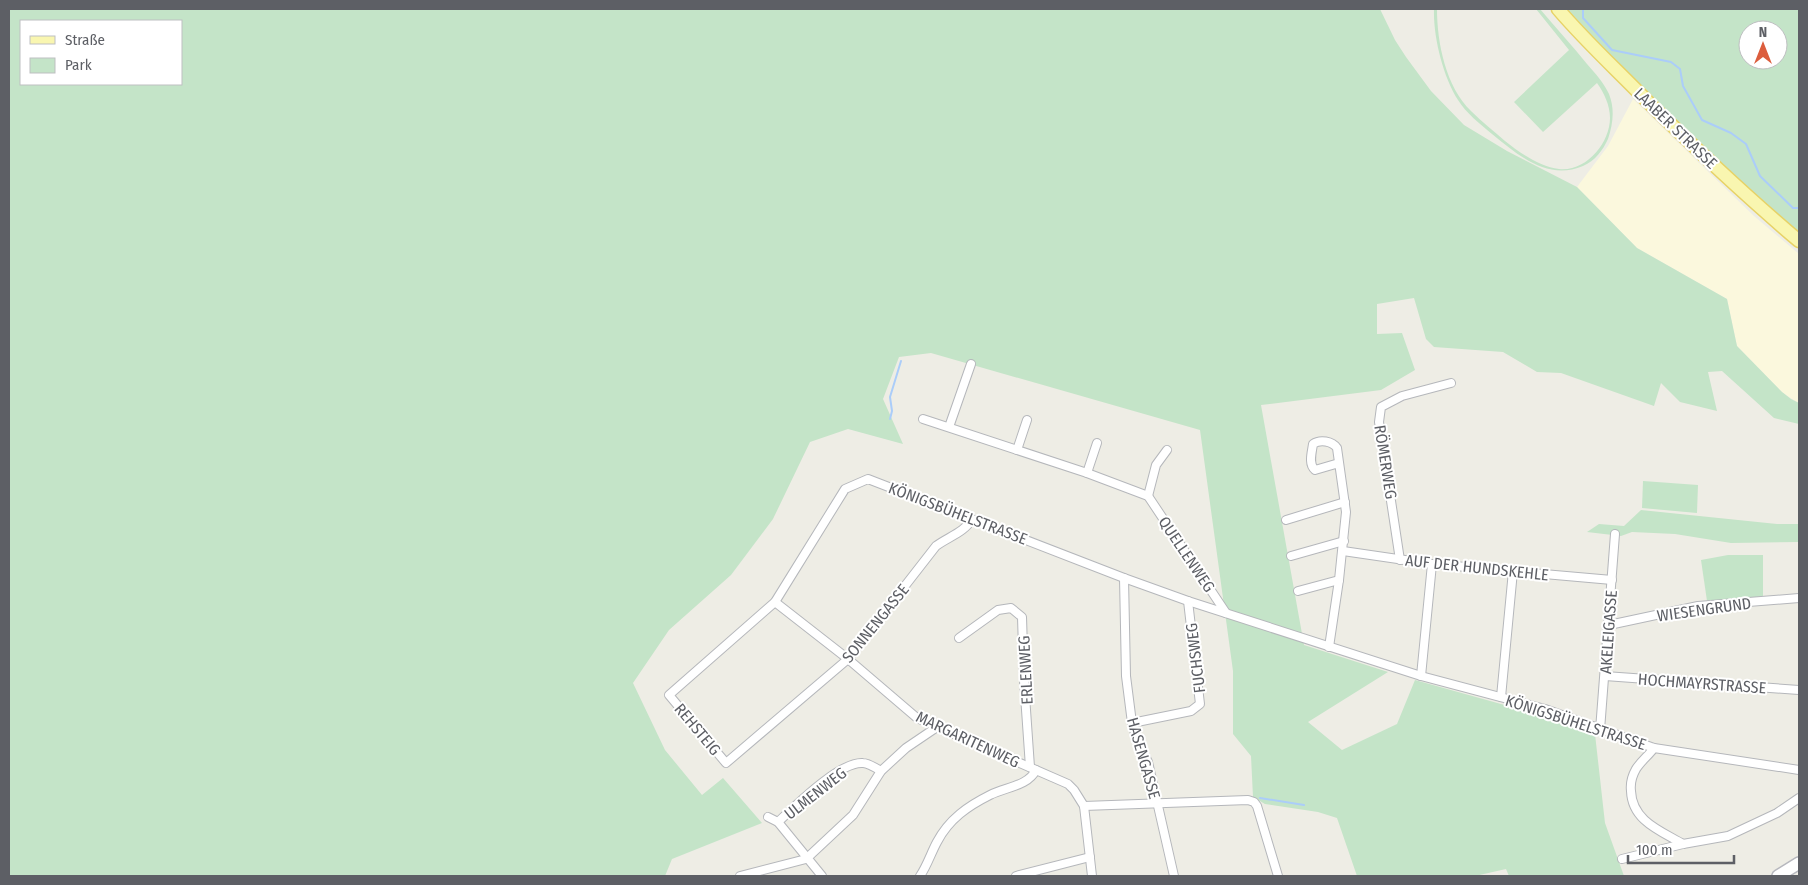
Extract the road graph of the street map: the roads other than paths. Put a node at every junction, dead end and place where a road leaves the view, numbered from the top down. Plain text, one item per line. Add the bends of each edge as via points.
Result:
1 (1558, 9) edge
2 (1799, 241) edge
3 (971, 364) dead end
4 (1451, 383) dead end
5 (924, 419) dead end
6 (1027, 420) dead end
7 (949, 427) junction
8 (1096, 443) dead end
9 (1017, 450) junction
10 (1167, 450) dead end
11 (1339, 463) junction
12 (1087, 473) junction
13 (1148, 496) junction
14 (1345, 502) junction
15 (972, 518) junction
16 (1286, 520) dead end
17 (1615, 534) dead end
18 (1344, 541) junction
19 (1343, 551) junction
20 (1291, 556) dead end
21 (1400, 560) junction
22 (1432, 564) junction
23 (1512, 571) junction
24 (1124, 578) junction
25 (1339, 580) junction
26 (1612, 580) junction
27 (1298, 591) dead end
28 (1799, 598) edge
29 (1188, 601) junction
30 (775, 602) junction
31 (1226, 613) junction
32 (1609, 625) junction
33 (959, 638) dead end
34 (1329, 647) junction
35 (848, 659) junction
36 (1421, 676) junction
37 (1605, 676) junction
38 (1799, 690) edge
39 (669, 695) joint
40 (1501, 697) junction
41 (1132, 723) junction
42 (937, 728) junction
43 (1600, 730) junction
44 (1654, 748) junction
45 (726, 763) joint
46 (1033, 769) junction
47 (1799, 770) edge
48 (881, 771) junction
49 (1799, 798) edge
50 (1158, 804) junction
51 (1084, 806) junction
52 (768, 817) dead end
53 (778, 822) junction
54 (1682, 844) junction
55 (1090, 857) junction
56 (806, 858) junction
57 (1622, 859) dead end
58 (1799, 863) edge
59 (740, 876) edge
60 (822, 876) edge
61 (920, 876) edge
62 (1016, 876) edge
63 (1092, 876) edge
64 (1174, 876) edge
65 (1278, 876) edge
66 (1778, 876) edge

1 - 2 main road, LAABER STRASSE via 1591,47 1764,212
3 - 7 street
4 - 21 street, RÖMERWEG via 1402,396 1381,407 1379,422
5 - 7 street
6 - 9 street
7 - 9 street
8 - 12 street
9 - 12 street
10 - 13 street via 1156,465
11 - 11 street via 1334,444 1318,441 1313,444 1312,468 1315,470
11 - 14 street
12 - 13 street
13 - 31 street, QUELLENWEG
14 - 16 street
14 - 18 street
15 - 24 street, KÖNIGSBÜHELSTRASSE
15 - 30 street, KÖNIGSBÜHELSTRASSE via 868,479 844,489
15 - 35 street, SONNENGASSE via 958,533 936,546
17 - 26 street, AKELEIGASSE
18 - 19 street
18 - 20 street
19 - 21 street, AUF DER HUNDSKEHLE
19 - 25 street
21 - 22 street, AUF DER HUNDSKEHLE
22 - 23 street, AUF DER HUNDSKEHLE
22 - 36 street
23 - 26 street, AUF DER HUNDSKEHLE
23 - 40 street
24 - 29 street, KÖNIGSBÜHELSTRASSE
24 - 41 street, HASENGASSE via 1126,676
25 - 27 street
25 - 34 street
26 - 32 street, AKELEIGASSE
28 - 32 street, WIESENGRUND via 1698,606
29 - 31 street, KÖNIGSBÜHELSTRASSE
29 - 41 street, FUCHSWEG via 1200,704 1191,711
30 - 35 street, MARGARITENWEG
30 - 39 street, KÖNIGSBÜHELSTRASSE
31 - 34 street, KÖNIGSBÜHELSTRASSE
32 - 37 street, AKELEIGASSE
33 - 46 street, ERLENWEG via 998,610 1010,608 1022,617 1024,681
34 - 36 street, KÖNIGSBÜHELSTRASSE
35 - 42 street, MARGARITENWEG via 917,718
35 - 45 street, SONNENGASSE
36 - 40 street, KÖNIGSBÜHELSTRASSE
37 - 38 street, HOCHMAYRSTRASSE
37 - 43 street, AKELEIGASSE
39 - 45 street, REHSTEIG
40 - 43 street, KÖNIGSBÜHELSTRASSE via 1545,709
41 - 50 street, HASENGASSE via 1148,762
42 - 46 street, MARGARITENWEG
42 - 48 street via 906,748
43 - 44 street, KÖNIGSBÜHELSTRASSE
44 - 47 street, KÖNIGSBÜHELSTRASSE
44 - 54 street via 1632,778 1633,806 1645,822
46 - 51 street, MARGARITENWEG via 1068,784
46 - 61 street via 1033,776 1027,781 989,795 952,819
48 - 53 street, ULMENWEG via 863,762 846,766
48 - 56 street via 853,815
49 - 54 street via 1728,836
50 - 51 street
50 - 64 street, HASENGASSE
50 - 65 street via 1254,802
51 - 55 street, MARGARITENWEG
52 - 53 street
53 - 56 street
54 - 57 street
55 - 62 street
55 - 63 street, MARGARITENWEG
56 - 59 street
56 - 60 street
58 - 66 main road

